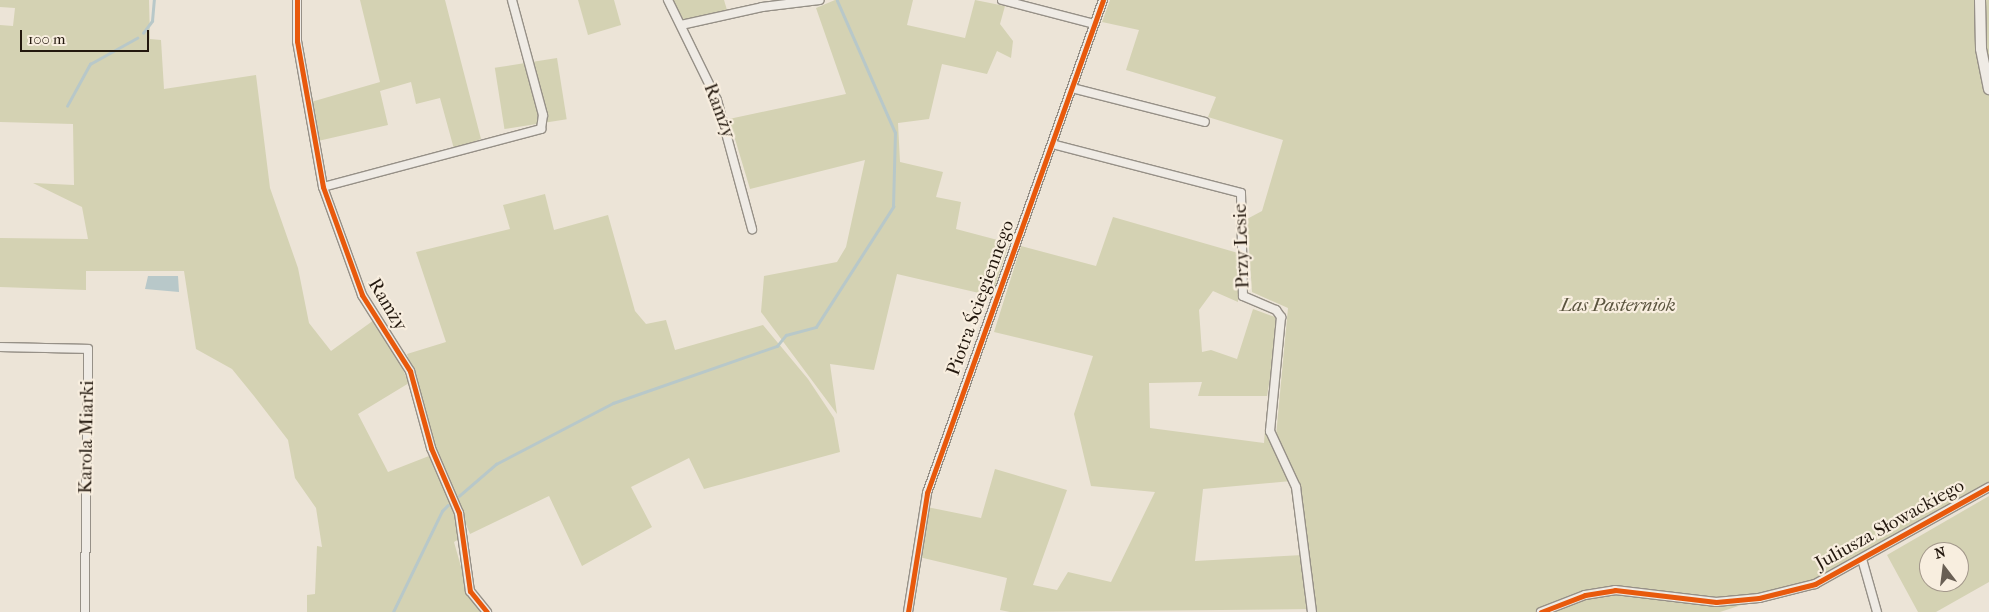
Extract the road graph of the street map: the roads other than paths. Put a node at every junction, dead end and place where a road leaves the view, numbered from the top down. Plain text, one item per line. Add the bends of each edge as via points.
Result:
1 (297, 0) edge
2 (512, 0) edge
3 (668, 0) edge
4 (820, 0) edge
5 (1002, 0) edge
6 (1103, 0) edge
7 (1980, 0) edge
8 (1094, 24) junction
9 (681, 25) junction
10 (1072, 88) junction
11 (1989, 89) edge
12 (1204, 122) dead end
13 (1052, 144) junction
14 (323, 187) junction
15 (752, 229) dead end
16 (0, 347) edge
17 (1989, 486) edge
18 (1862, 559) junction
19 (85, 612) edge
20 (487, 612) edge
21 (908, 612) edge
22 (1312, 612) edge
23 (1541, 612) edge
24 (1877, 612) edge

1 - 14 street, Ramży via 298,41
2 - 14 street via 544,115 541,129
3 - 9 street, Ramży
4 - 9 street via 762,7
5 - 8 street
6 - 8 street, Piotra Ściegiennego
7 - 11 street via 1981,49
8 - 10 street, Piotra Ściegiennego
9 - 15 street, Ramży via 726,128
10 - 12 street
10 - 13 street, Piotra Ściegiennego
13 - 21 street, Piotra Ściegiennego via 927,493
13 - 22 street, Przy Lesie via 1241,193 1243,296 1276,310 1281,317 1270,432 1296,487
14 - 20 street, Ramży via 362,295 410,371 431,448 460,513 470,591
16 - 19 street, Karola Miarki via 88,349
17 - 18 street, Juliusza Słowackiego
18 - 23 street, Juliusza Słowackiego via 1815,584 1759,598 1716,602 1615,590 1585,595
18 - 24 street

